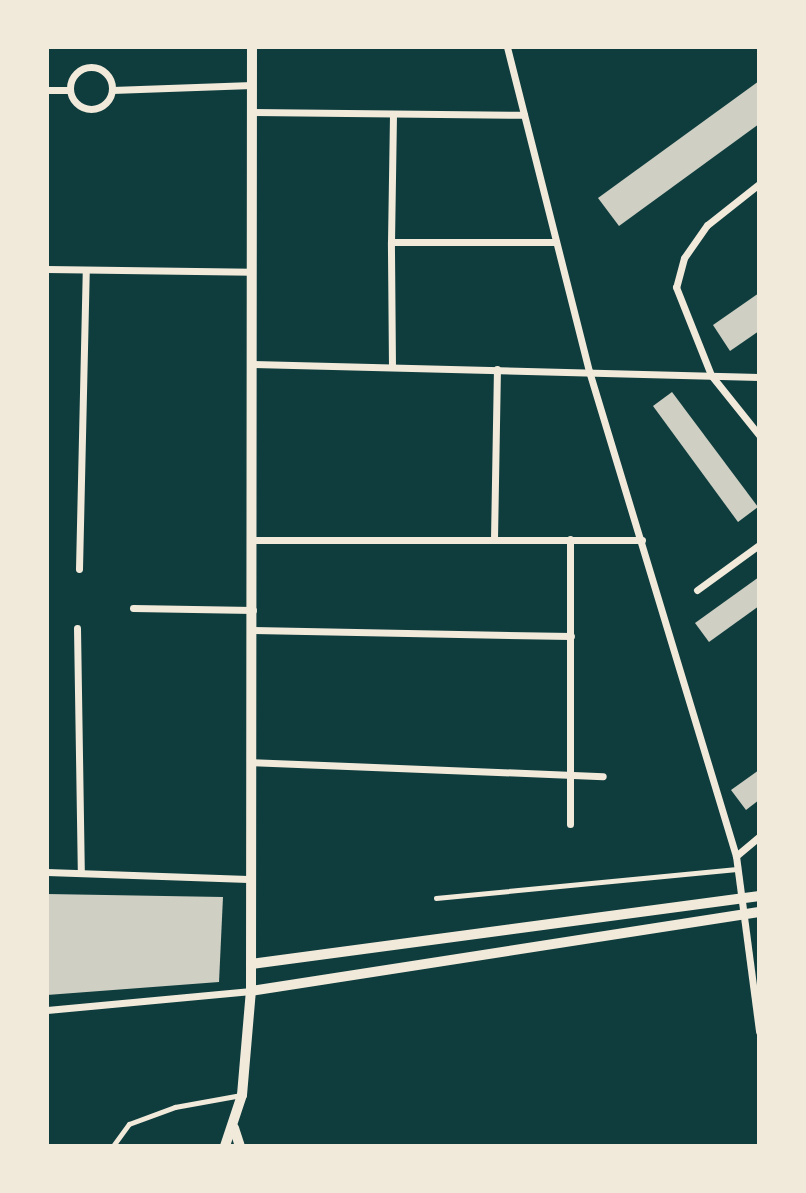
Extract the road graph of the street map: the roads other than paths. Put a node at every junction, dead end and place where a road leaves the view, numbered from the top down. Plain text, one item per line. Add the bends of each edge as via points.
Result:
1 (252, 47) edge
2 (507, 47) edge
3 (252, 85) junction
4 (47, 90) edge
5 (70, 90) junction
6 (112, 90) junction
7 (252, 112) junction
8 (393, 114) junction
9 (524, 115) junction
10 (759, 184) edge
11 (391, 242) junction
12 (556, 242) junction
13 (47, 269) edge
14 (86, 270) junction
15 (251, 272) junction
16 (251, 364) junction
17 (392, 367) junction
18 (497, 369) junction
19 (589, 371) junction
20 (711, 375) junction
21 (759, 377) edge
22 (759, 435) edge
23 (494, 539) junction
24 (570, 539) junction
25 (254, 540) junction
26 (642, 540) junction
27 (759, 545) edge
28 (79, 569) dead end
29 (697, 590) dead end
30 (133, 608) dead end
31 (253, 610) junction
32 (77, 628) dead end
33 (253, 630) junction
34 (571, 636) junction
35 (249, 762) junction
36 (570, 774) junction
37 (603, 776) dead end
38 (570, 824) dead end
39 (759, 837) edge
40 (736, 856) junction
41 (737, 869) junction
42 (47, 872) edge
43 (81, 873) junction
44 (248, 879) junction
45 (759, 896) edge
46 (436, 898) dead end
47 (742, 899) junction
48 (759, 912) edge
49 (744, 915) junction
50 (251, 964) junction
51 (251, 991) junction
52 (47, 1010) edge
53 (759, 1031) edge
54 (242, 1095) junction
55 (234, 1128) junction
56 (113, 1146) edge
57 (225, 1146) edge
58 (240, 1146) edge

1 - 3 street
2 - 9 street
3 - 6 street
3 - 7 street
4 - 5 street
5 - 6 street via 81,107 94,109
5 - 6 street via 73,76 91,67 105,71
7 - 8 street
7 - 15 street
8 - 9 street
8 - 11 street
9 - 12 street
10 - 20 street via 707,225 684,258 676,287
11 - 12 street
11 - 17 street
12 - 19 street
13 - 14 street
14 - 15 street
14 - 28 street
15 - 16 street
16 - 17 street
16 - 25 street
17 - 18 street
18 - 19 street
18 - 23 street
19 - 20 street
19 - 26 street
20 - 21 street
20 - 22 street
23 - 24 street
23 - 25 street
24 - 26 street
24 - 34 street
25 - 31 street
26 - 40 street
27 - 29 street
30 - 31 street
31 - 33 street
32 - 43 street
33 - 34 street
33 - 35 street
34 - 36 street
35 - 36 street
35 - 44 street
36 - 37 street
36 - 38 street
39 - 40 street
40 - 41 street
41 - 46 lane
41 - 47 street
42 - 43 street
43 - 44 street
44 - 50 street
45 - 47 street
47 - 49 street
47 - 50 street
48 - 49 street
49 - 51 street
49 - 53 street
50 - 51 street
51 - 52 street
51 - 54 street
54 - 55 street
54 - 56 lane via 175,1107 129,1124
55 - 57 street
55 - 58 street

